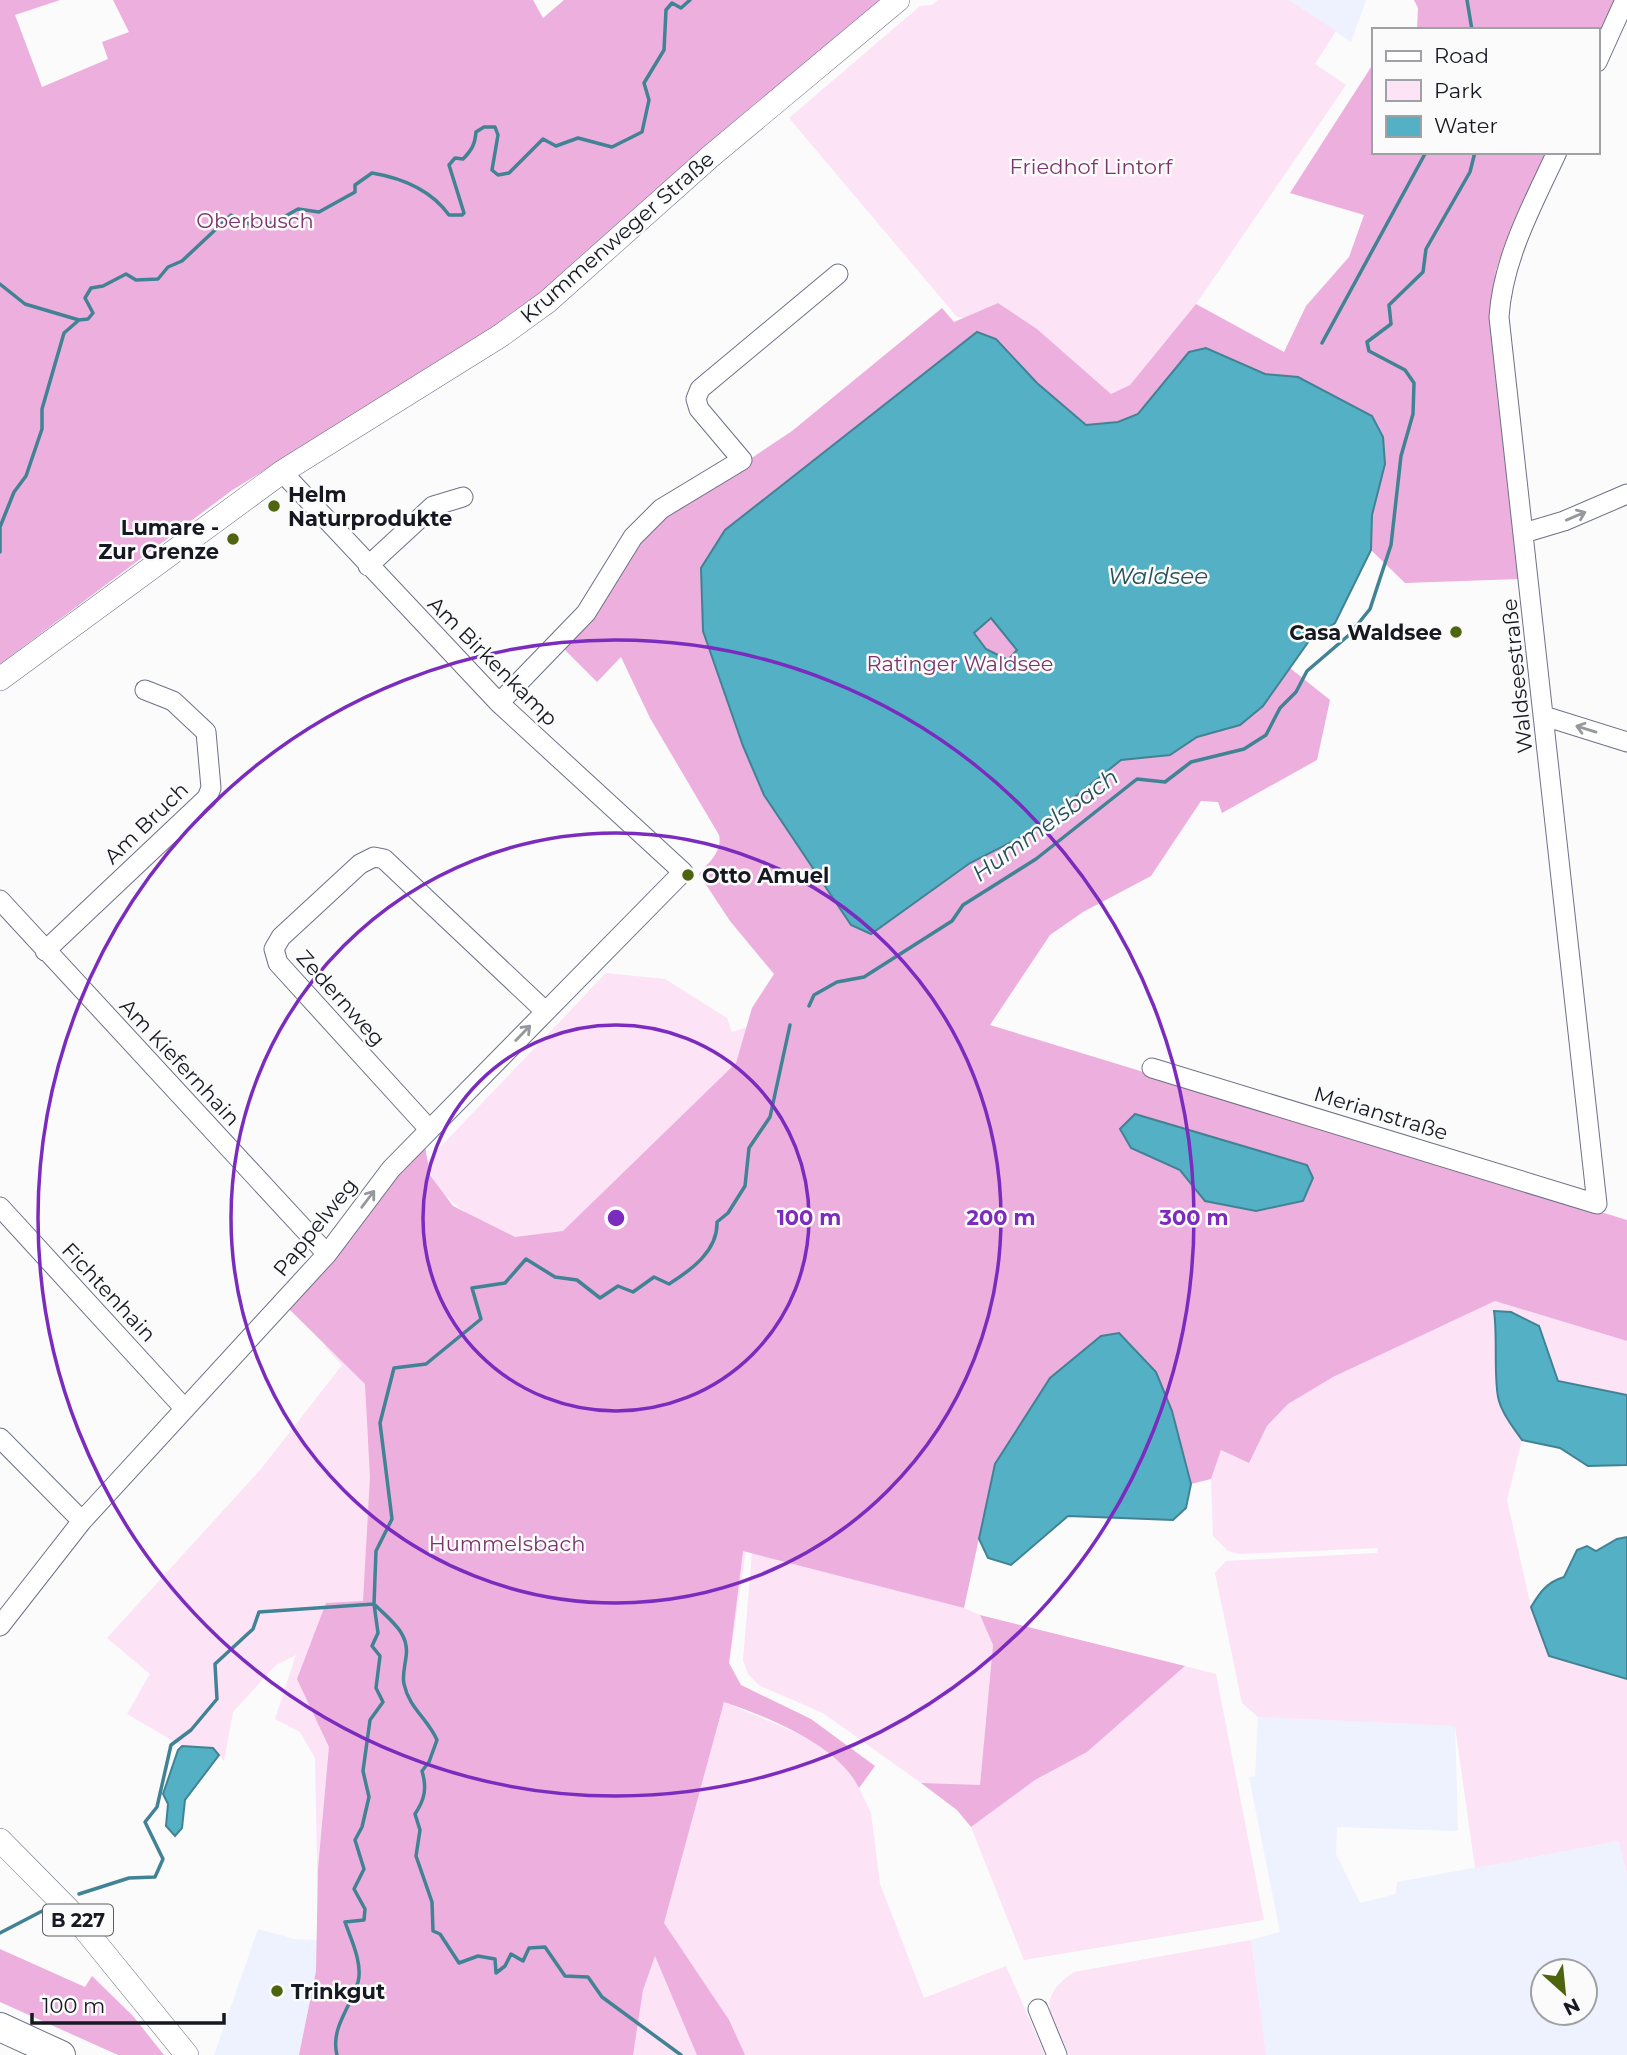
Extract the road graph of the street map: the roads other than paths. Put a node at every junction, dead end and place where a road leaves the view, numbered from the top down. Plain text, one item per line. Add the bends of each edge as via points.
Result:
1 (898, 0) edge
2 (1625, 0) edge
3 (1599, 58) edge
4 (1556, 154) edge
5 (838, 274) dead end
6 (282, 472) junction
7 (1627, 494) edge
8 (463, 497) dead end
9 (1524, 533) junction
10 (368, 566) junction
11 (0, 679) edge
12 (145, 690) dead end
13 (499, 702) junction
14 (1544, 716) junction
15 (1627, 742) edge
16 (683, 872) joint
17 (2, 907) edge
18 (45, 951) junction
19 (545, 1011) junction
20 (1152, 1068) dead end
21 (429, 1129) junction
22 (1597, 1204) joint
23 (0, 1207) edge
24 (327, 1254) junction
25 (185, 1409) junction
26 (0, 1438) edge
27 (82, 1521) junction
28 (0, 1626) edge
29 (0, 1840) edge
30 (1038, 2008) dead end
31 (0, 2027) edge
32 (61, 2055) edge
33 (187, 2055) edge
34 (1057, 2055) edge

1 - 6 main road, Krummenweger Straße via 710,156 547,302
2 - 3 street
4 - 9 street, Waldseestraße via 1508,260 1501,288 1499,317
5 - 13 street via 700,389 699,409 742,460 661,509 633,537 586,614
6 - 10 street, Am Birkenkamp
6 - 11 main road, Krummenweger Straße
9 -> 7 street via 1564,522
8 - 10 street via 433,506
9 - 14 street, Waldseestraße
10 - 13 street, Am Birkenkamp
12 - 18 street, Am Bruch via 173,701 206,732 211,788 207,798
13 - 16 street, Am Birkenkamp
15 -> 14 street
14 - 22 street, Waldseestraße
16 - 19 street, Pappelweg
17 - 18 street, Am Kiefernhain
18 - 24 street, Am Kiefernhain
21 -> 19 street, Pappelweg
19 - 21 street, Zedernweg via 384,859 374,857 360,864 281,937 274,949 278,962
20 - 22 street, Merianstraße
24 -> 21 street, Pappelweg via 391,1169
23 - 25 street, Fichtenhain
24 - 25 street, Pappelweg
25 - 27 street, Pappelweg
26 - 27 street
27 - 28 street, Pappelweg
29 - 33 main road, B 227 via 107,1954
30 - 34 street
31 - 32 highway

